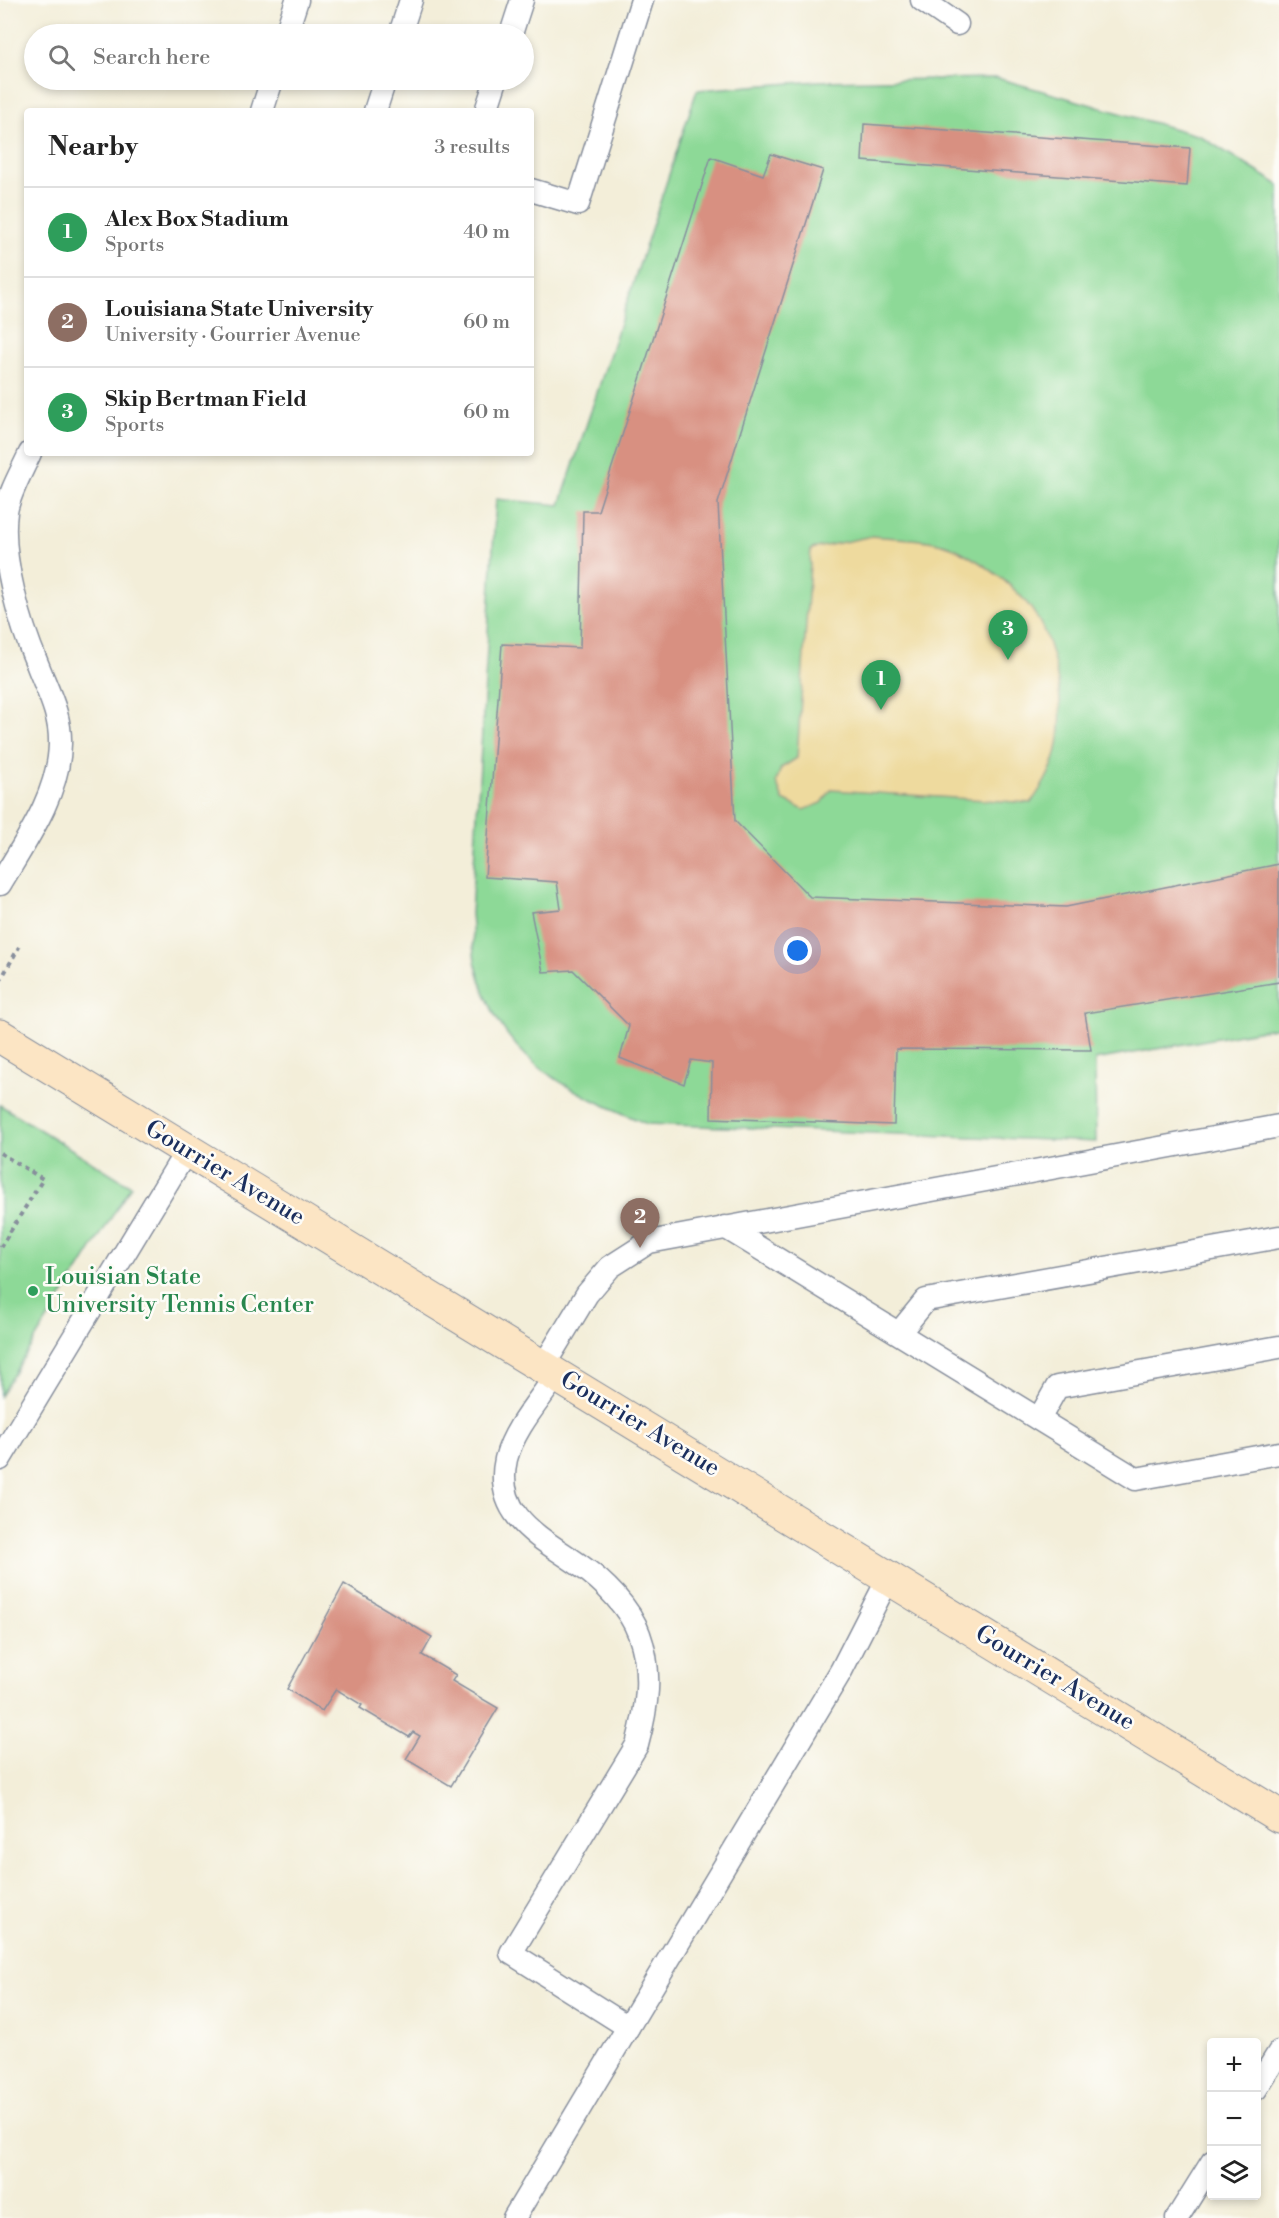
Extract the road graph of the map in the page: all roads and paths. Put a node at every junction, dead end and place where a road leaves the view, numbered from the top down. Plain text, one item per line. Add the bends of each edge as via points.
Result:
1 (297, 0) edge
2 (411, 0) edge
3 (522, 0) edge
4 (642, 0) edge
5 (922, 0) edge
6 (289, 24) edge
7 (403, 24) edge
8 (514, 24) edge
9 (957, 24) dead end
10 (269, 90) edge
11 (382, 90) edge
12 (493, 90) edge
13 (263, 108) edge
14 (376, 108) edge
15 (487, 108) edge
16 (534, 191) edge
17 (29, 456) edge
18 (0, 884) edge
19 (19, 947) dead end
20 (0, 981) edge
21 (0, 1036) edge
22 (1279, 1126) edge
23 (187, 1150) junction
24 (0, 1153) edge
25 (725, 1227) junction
26 (1279, 1237) edge
27 (0, 1248) edge
28 (899, 1333) junction
29 (1279, 1347) edge
30 (550, 1369) junction
31 (1039, 1419) junction
32 (1279, 1453) edge
33 (0, 1459) edge
34 (890, 1577) junction
35 (1279, 1816) edge
36 (628, 2027) junction
37 (1279, 2052) edge
38 (1261, 2082) edge
39 (1207, 2170) edge
40 (514, 2218) edge
41 (1177, 2218) edge

1 - 6 lane
2 - 7 lane
3 - 8 lane
4 - 16 lane via 578,204
5 - 9 lane
10 - 13 lane
11 - 14 lane
12 - 15 lane
17 - 18 lane via 6,511 7,560 21,625 54,702 60,743 55,773 38,820
19 - 20 path
21 - 23 main road, Gourrier Avenue
22 - 25 lane
23 - 30 main road, Gourrier Avenue
23 - 33 lane
24 - 27 path via 43,1179
25 - 28 lane
25 - 30 lane via 649,1242 610,1267 587,1294
26 - 28 lane via 926,1300
28 - 31 lane
29 - 31 lane via 1057,1387
30 - 34 main road, Gourrier Avenue
30 - 36 lane via 506,1459 505,1484 512,1510 540,1541 582,1566 616,1598 639,1633 648,1675 648,1708 637,1746 511,1953
31 - 32 lane via 1136,1479
34 - 35 main road, Gourrier Avenue
34 - 36 lane via 841,1671
36 - 40 lane
37 - 38 lane
39 - 41 lane

